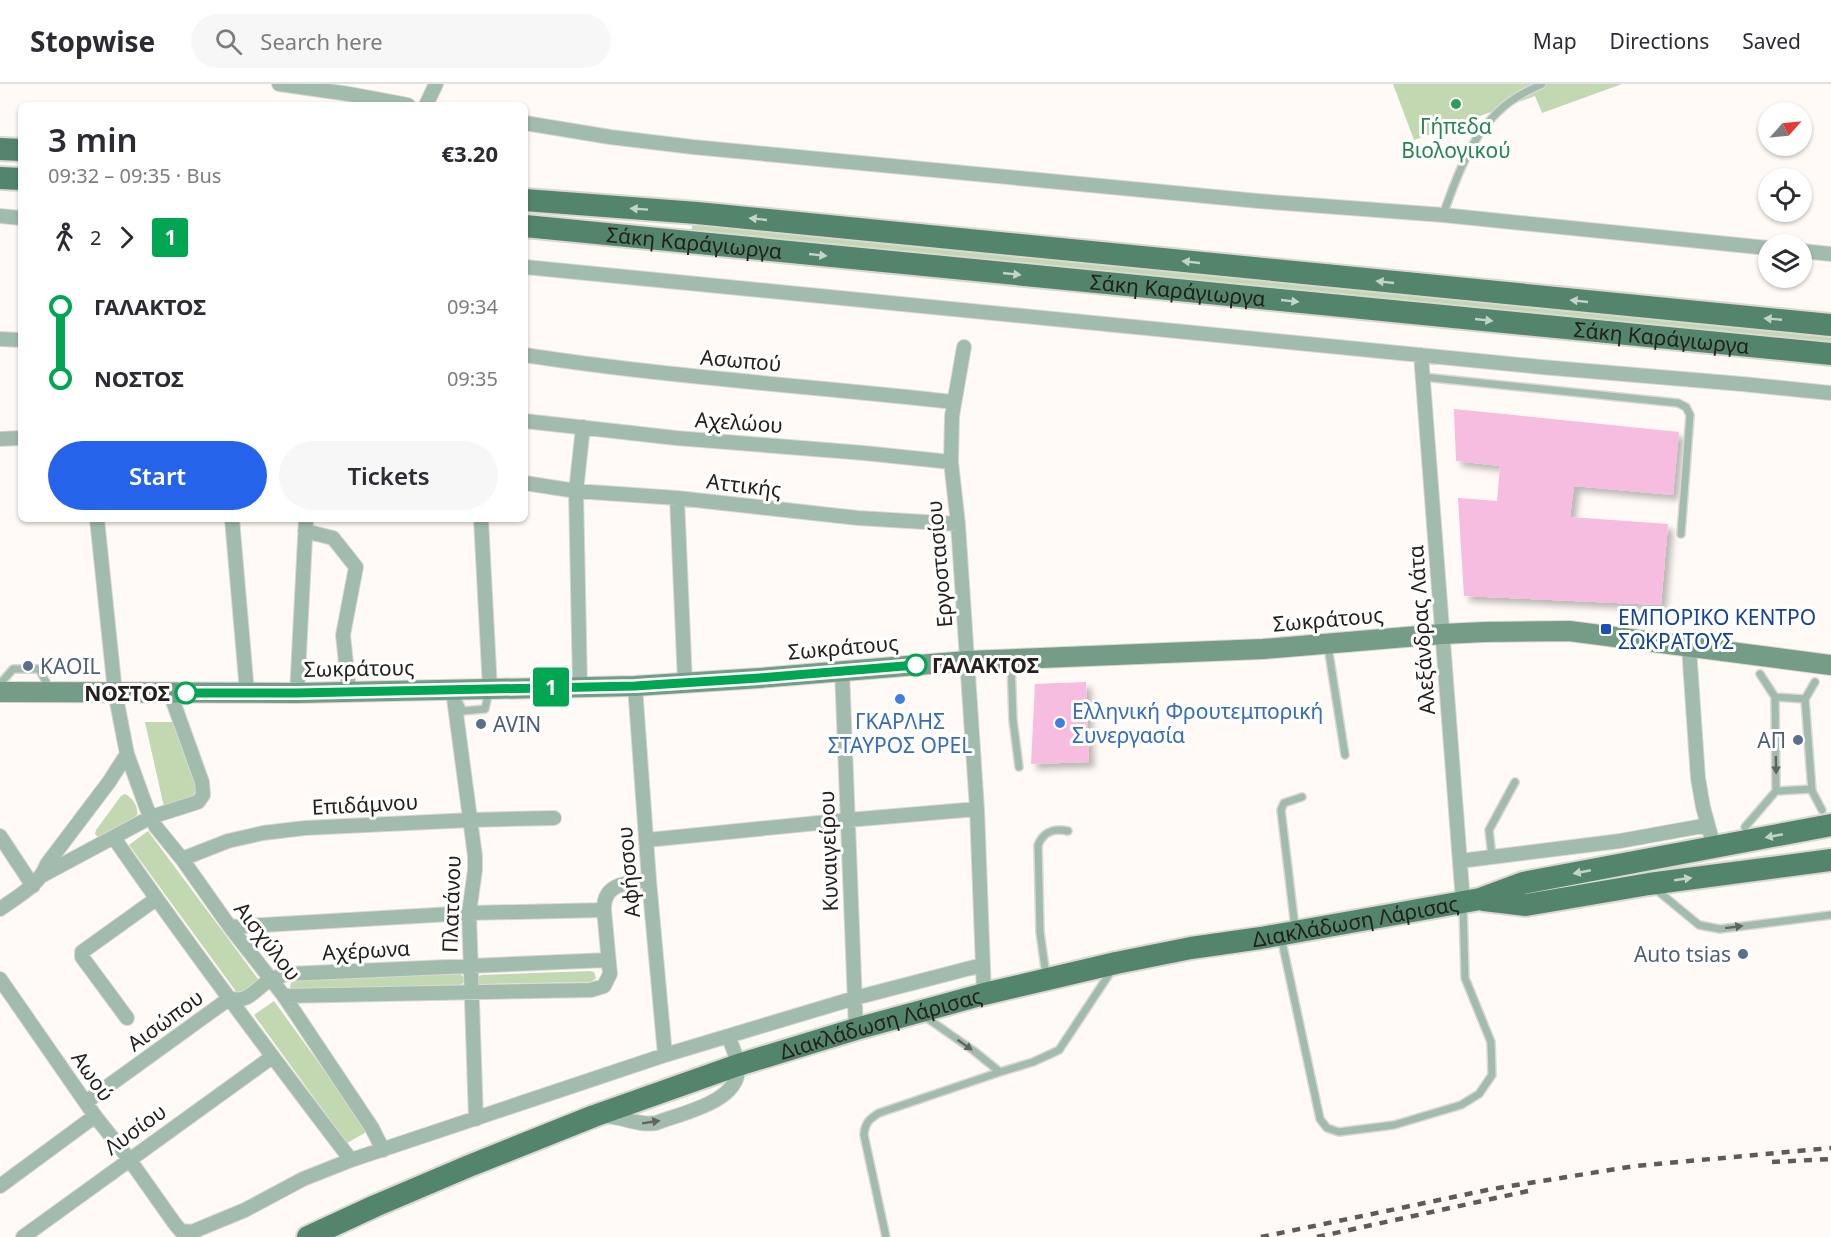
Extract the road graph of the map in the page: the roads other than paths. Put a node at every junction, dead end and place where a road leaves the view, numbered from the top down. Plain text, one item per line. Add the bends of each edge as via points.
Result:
1 (279, 84) edge
2 (436, 84) edge
3 (1542, 84) edge
4 (392, 102) edge
5 (427, 102) edge
6 (528, 123) edge
7 (0, 148) edge
8 (18, 150) edge
9 (0, 178) edge
10 (18, 179) edge
11 (528, 200) edge
12 (1443, 215) junction
13 (0, 216) edge
14 (18, 218) edge
15 (528, 226) edge
16 (1758, 247) edge
17 (1812, 252) edge
18 (1831, 254) edge
19 (528, 267) edge
20 (1831, 325) edge
21 (0, 339) edge
22 (18, 340) edge
23 (964, 347) dead end
24 (1831, 354) edge
25 (1421, 355) junction
26 (528, 356) edge
27 (1423, 377) junction
28 (1831, 393) edge
29 (954, 402) junction
30 (528, 421) edge
31 (583, 427) junction
32 (18, 438) edge
33 (0, 439) edge
34 (951, 462) junction
35 (528, 483) edge
36 (576, 491) junction
37 (677, 498) junction
38 (97, 522) edge
39 (232, 522) edge
40 (481, 522) edge
41 (958, 524) junction
42 (305, 525) edge
43 (1681, 534) dead end
44 (1442, 634) junction
45 (1328, 644) junction
46 (1689, 648) junction
47 (1011, 659) junction
48 (967, 661) junction
49 (1831, 665) edge
50 (842, 671) junction
51 (1760, 674) dead end
52 (46, 682) dead end
53 (1815, 682) dead end
54 (685, 683) junction
55 (0, 684) edge
56 (580, 686) junction
57 (635, 686) junction
58 (490, 689) junction
59 (349, 691) junction
60 (0, 692) edge
61 (115, 692) junction
62 (247, 692) junction
63 (170, 693) junction
64 (297, 693) junction
65 (456, 696) junction
66 (1774, 697) junction
67 (1806, 699) junction
68 (127, 754) junction
69 (1345, 755) dead end
70 (1019, 767) dead end
71 (1515, 782) dead end
72 (1776, 791) junction
73 (1812, 791) junction
74 (1302, 797) dead end
75 (977, 809) junction
76 (151, 818) junction
77 (554, 818) dead end
78 (1826, 818) edge
79 (471, 820) junction
80 (848, 820) junction
81 (1745, 827) dead end
82 (1068, 831) dead end
83 (0, 836) edge
84 (1711, 836) junction
85 (114, 838) junction
86 (646, 840) junction
87 (1492, 856) junction
88 (182, 859) junction
89 (1831, 860) edge
90 (1460, 861) junction
91 (38, 880) junction
92 (649, 880) junction
93 (1649, 884) junction
94 (156, 899) junction
95 (1471, 901) junction
96 (0, 909) edge
97 (604, 910) junction
98 (469, 913) junction
99 (1831, 915) edge
100 (230, 927) junction
101 (1288, 933) junction
102 (608, 960) junction
103 (1116, 963) junction
104 (981, 965) junction
105 (470, 966) junction
106 (0, 979) edge
107 (1047, 979) junction
108 (270, 980) junction
109 (471, 992) junction
110 (984, 994) junction
111 (284, 996) junction
112 (855, 998) junction
113 (230, 999) junction
114 (917, 1011) junction
115 (127, 1018) dead end
116 (856, 1029) junction
117 (728, 1036) junction
118 (665, 1054) junction
119 (272, 1057) junction
120 (738, 1065) junction
121 (1000, 1072) junction
122 (86, 1102) junction
123 (95, 1116) junction
124 (476, 1119) junction
125 (383, 1150) junction
126 (129, 1159) junction
127 (351, 1160) junction
128 (0, 1186) edge
129 (23, 1237) edge
130 (308, 1237) edge
131 (886, 1237) edge

1 - 4 street
2 - 5 street
3 - 12 lane via 1516,97 1482,132 1464,160
6 - 12 street via 693,147
7 - 8 main road
9 - 10 main road
20 -> 11 main road, Σάκη Καράγιωργα via 697,213
12 - 16 street
13 - 14 street
15 -> 24 main road, Σάκη Καράγιωργα
17 - 18 street
19 - 25 street
21 - 22 street
23 - 29 street, Εργοστασίου
25 - 27 street, Αλεξάνδρας Λάτα
25 - 28 street
26 - 29 street, Ασωπού
27 - 43 lane via 1678,403 1686,407 1690,415
27 - 44 street, Αλεξάνδρας Λάτα
29 - 34 street, Εργοστασίου
30 - 31 street, Αχελώου
31 - 34 street, Αχελώου
31 - 36 street
32 - 33 street
34 - 41 street, Εργοστασίου
35 - 36 street, Αττικής
36 - 37 street, Αττικής
36 - 56 street
37 - 41 street, Αττικής via 858,518
37 - 54 street
38 - 61 street, Αισχύλου
39 - 62 street
40 - 58 street
41 - 48 street, Εργοστασίου
42 - 59 street via 333,538 356,567 343,635
42 - 64 street
44 - 45 main road, Σωκράτους
44 - 46 main road, Σωκράτους via 1569,631
44 - 90 street, Αλεξάνδρας Λάτα
45 - 47 main road, Σωκράτους
45 - 69 lane
46 - 49 main road, Σωκράτους
46 - 84 street via 1698,778
47 - 48 main road, Σωκράτους
47 - 70 lane
48 - 50 main road, Σωκράτους
48 - 75 street, Εργοστασίου
50 - 54 main road, Σωκράτους
50 - 80 street, Κυναιγείρου
51 - 66 lane
52 - 55 lane via 39,669 13,669
53 - 67 lane
54 - 57 main road, Σωκράτους
56 - 57 main road, Σωκράτους
56 - 58 main road, Σωκράτους
57 - 86 street, Αφήσσου
58 - 65 main road, Σωκράτους
59 - 64 main road, Σωκράτους
59 - 65 main road, Σωκράτους
60 - 61 main road, Σωκράτους
61 - 63 main road, Σωκράτους
61 - 68 street, Αισχύλου
62 - 63 main road, Σωκράτους
62 - 64 main road, Σωκράτους
63 - 76 street via 202,782 203,795 198,802
65 - 79 street, Πλατάνου
66 - 67 lane
66 -> 72 lane
67 - 73 lane
68 - 76 street, Αισχύλου
68 - 91 street
71 - 87 lane via 1489,830
72 - 73 lane
72 - 81 lane
73 - 78 lane
74 - 101 lane via 1284,803 1281,810
75 - 80 street
75 - 104 street, Εργοστασίου
76 - 85 street
76 - 88 street, Αισχύλου
77 - 79 street, Επιδάμνου
78 -> 84 main road, Διακλάδωση Λάρισας
79 - 88 street, Επιδάμνου via 263,833 228,841
79 - 98 street, Πλατάνου via 475,870
80 - 86 street
80 - 112 street, Κυναιγείρου
82 - 107 lane via 1049,831 1038,845 1040,932
83 - 91 street
84 - 87 street via 1620,841
84 -> 95 main road, Διακλάδωση Λάρισας via 1523,883
85 - 91 street
85 - 94 street
86 - 92 street, Αφήσσου
87 - 90 street
88 - 100 street, Αισχύλου
93 -> 89 main road, Διακλάδωση Λάρισας
90 - 95 street, Αλεξάνδρας Λάτα
91 - 96 street
92 - 97 street via 612,889 606,896
92 - 118 street, Αφήσσου
93 - 95 main road, Διακλάδωση Λάρισας via 1526,905
93 -> 99 lane via 1699,925 1720,929
94 - 113 street
94 - 115 street via 82,952
95 - 101 main road, Διακλάδωση Λάρισας
95 - 101 lane via 1465,978 1491,1042 1492,1075 1479,1094 1461,1105 1394,1125 1339,1132 1327,1128 1320,1119
97 - 98 street
97 - 102 street
98 - 100 street
98 - 105 street, Πλατάνου
100 - 108 street, Αισχύλου
101 - 103 main road, Διακλάδωση Λάρισας
102 - 105 street, Αχέρωνα
102 - 109 street, Αχέρωνα via 610,974 604,986 591,990
103 - 107 main road, Διακλάδωση Λάρισας
103 - 121 lane via 1059,1050
104 - 110 street, Εργοστασίου
104 - 112 street
105 - 108 street, Αχέρωνα via 287,975
105 - 109 street, Πλατάνου
106 - 122 street, Αωού
107 - 110 main road, Διακλάδωση Λάρισας
108 - 111 street, Αισχύλου
108 - 113 street, Αισώπου via 245,999
109 - 111 street, Αχέρωνα
109 - 124 street, Πλατάνου
110 - 114 main road, Διακλάδωση Λάρισας
111 - 125 street, Αισχύλου
112 - 116 street, Κυναιγείρου
112 - 117 street
113 - 119 street
113 - 122 street, Αισώπου
114 - 116 main road, Διακλάδωση Λάρισας
114 -> 121 lane
116 - 120 main road, Διακλάδωση Λάρισας
117 - 118 street
117 - 120 street
118 - 124 street
119 - 126 street, Λυσίου
119 - 127 street
120 - 130 main road, Διακλάδωση Λάρισας via 594,1116
121 - 131 lane via 869,1119 864,1135
122 - 123 street, Αωού
123 - 126 street, Αωού
123 - 128 street
124 - 125 street
125 - 127 street
126 - 127 street, Αωού via 175,1224 181,1231 192,1233
126 - 129 street, Λυσίου

